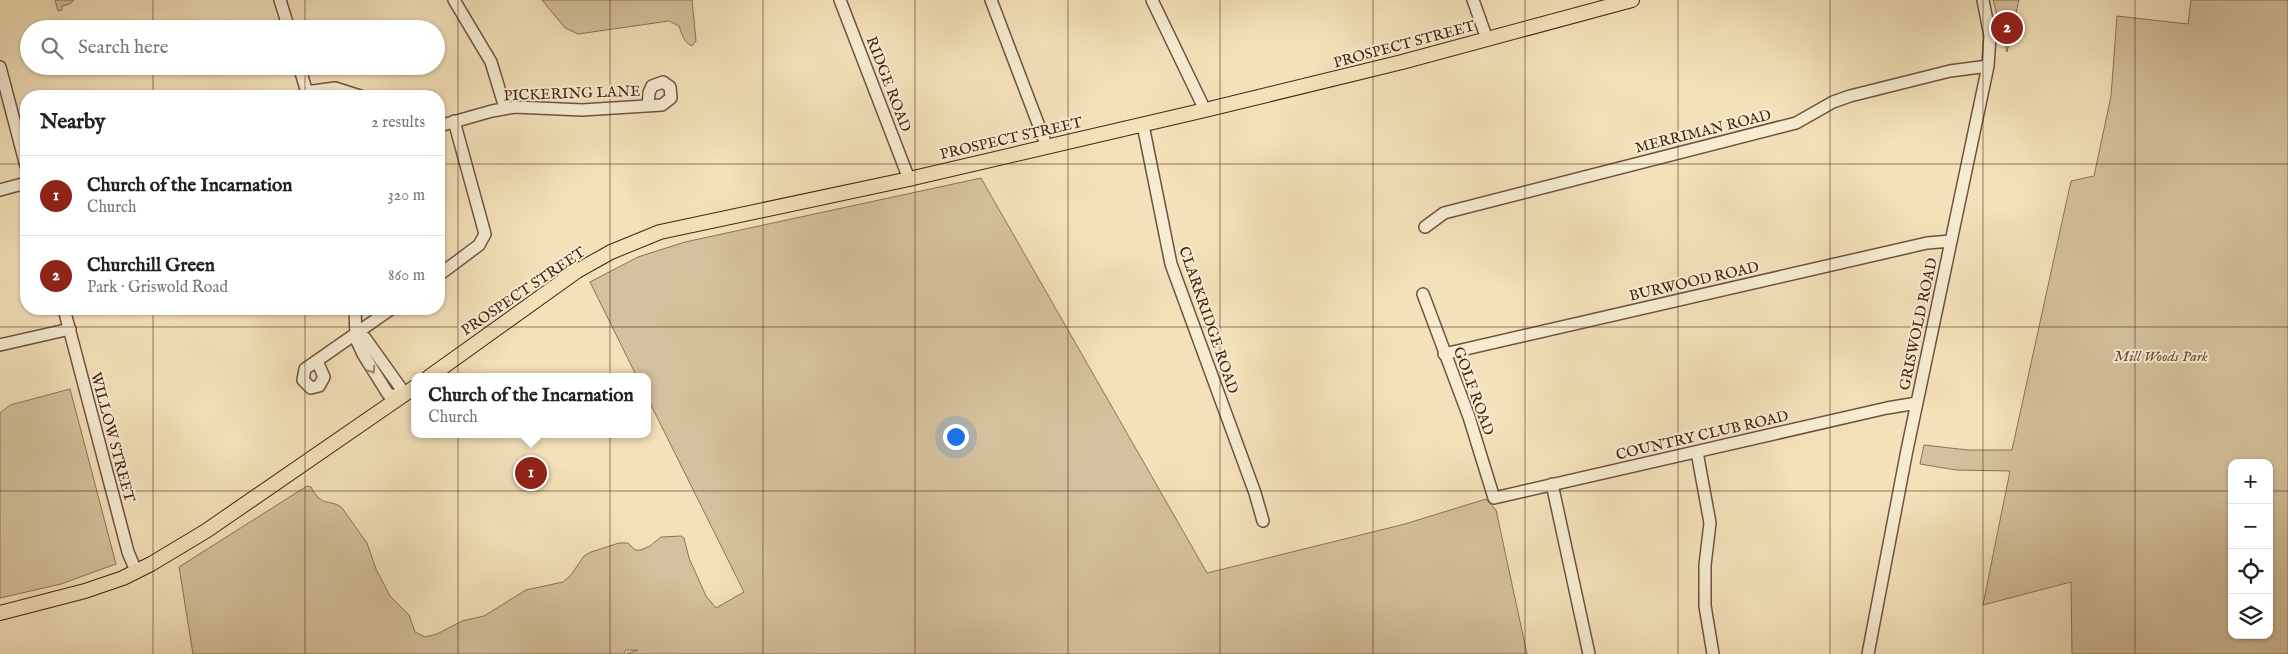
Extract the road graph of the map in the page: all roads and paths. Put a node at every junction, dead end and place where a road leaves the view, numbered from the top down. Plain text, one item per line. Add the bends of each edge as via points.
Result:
1 (280, 0) edge
2 (454, 0) edge
3 (840, 0) edge
4 (991, 0) edge
5 (1152, 0) edge
6 (1473, 0) edge
7 (1632, 0) edge
8 (1983, 0) edge
9 (286, 20) edge
10 (1487, 39) junction
11 (1988, 66) junction
12 (0, 67) edge
13 (302, 75) edge
14 (306, 90) edge
15 (326, 90) edge
16 (341, 90) edge
17 (648, 106) dead end
18 (504, 108) junction
19 (1205, 110) junction
20 (454, 121) junction
21 (445, 124) edge
22 (1143, 125) junction
23 (20, 143) edge
24 (1047, 147) junction
25 (909, 179) junction
26 (20, 185) edge
27 (0, 190) edge
28 (1425, 227) dead end
29 (1951, 241) junction
30 (445, 270) edge
31 (1423, 294) dead end
32 (66, 315) edge
33 (356, 315) edge
34 (382, 315) edge
35 (70, 328) junction
36 (357, 333) junction
37 (0, 346) edge
38 (1444, 354) junction
39 (317, 361) dead end
40 (435, 373) edge
41 (411, 390) edge
42 (399, 398) junction
43 (1917, 403) junction
44 (1697, 452) junction
45 (1552, 484) junction
46 (1494, 498) joint
47 (1263, 521) dead end
48 (136, 571) junction
49 (0, 613) edge
50 (1589, 654) edge
51 (1713, 654) edge
52 (1868, 654) edge

1 - 9 street
2 - 18 street via 491,62
3 - 25 street, RIDGE ROAD
4 - 24 street
5 - 19 street
6 - 10 street
7 - 10 main road, PROSPECT STREET
8 - 11 street, GRISWOLD ROAD via 1990,36
10 - 19 main road, PROSPECT STREET
11 - 28 street, MERRIMAN ROAD via 1950,71 1850,96 1796,123 1444,213
11 - 29 street, GRISWOLD ROAD
12 - 23 street
13 - 14 street
15 - 16 street
17 - 18 street, PICKERING LANE via 582,110
18 - 20 street, PICKERING LANE
19 - 22 main road, PROSPECT STREET
20 - 21 street, PICKERING LANE
20 - 30 street via 485,234 480,245
22 - 24 main road, PROSPECT STREET
22 - 47 street, CLARKRIDGE ROAD via 1171,264
24 - 25 main road, PROSPECT STREET
25 - 40 main road, PROSPECT STREET via 686,225 637,240 553,287
26 - 27 street
29 - 38 street, BURWOOD ROAD via 1927,243
29 - 43 street, GRISWOLD ROAD
31 - 38 street, GOLF ROAD
32 - 35 street, WILLOW STREET
33 - 36 street
34 - 36 street
35 - 37 street
35 - 48 street, WILLOW STREET via 128,552
36 - 39 street
36 - 42 street via 365,338 400,387
38 - 46 street, GOLF ROAD via 1469,417
41 - 42 main road
42 - 48 main road via 206,531
43 - 44 street, COUNTRY CLUB ROAD
43 - 52 street, GRISWOLD ROAD
44 - 45 street, COUNTRY CLUB ROAD
44 - 51 street via 1710,523 1704,606
45 - 46 street, COUNTRY CLUB ROAD
45 - 50 street
48 - 49 main road via 85,591

